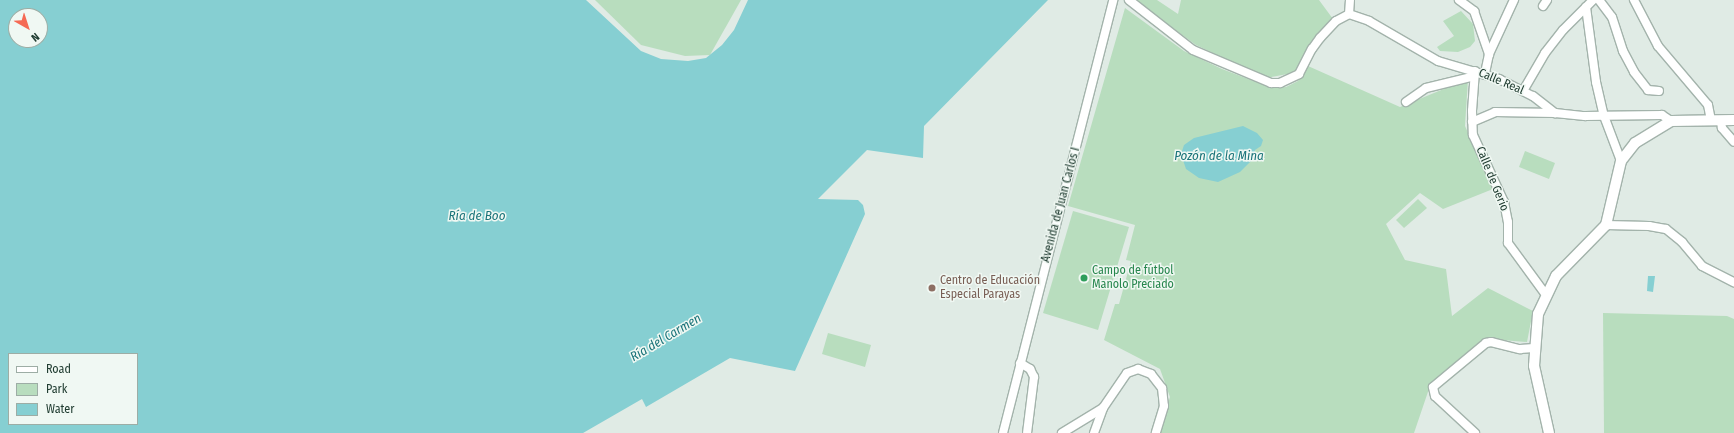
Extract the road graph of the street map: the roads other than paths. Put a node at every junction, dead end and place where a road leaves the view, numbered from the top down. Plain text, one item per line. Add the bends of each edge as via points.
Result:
1 (1113, 0) edge
2 (1129, 0) edge
3 (1350, 0) edge
4 (1459, 0) edge
5 (1514, 0) edge
6 (1593, 0) edge
7 (1599, 0) edge
8 (1634, 0) edge
9 (1586, 7) junction
10 (1349, 14) junction
11 (1489, 54) junction
12 (1475, 73) junction
13 (1485, 73) junction
14 (1659, 90) dead end
15 (1523, 91) junction
16 (1406, 102) dead end
17 (1556, 113) junction
18 (1604, 116) junction
19 (1672, 120) junction
20 (1734, 120) edge
21 (1716, 121) junction
22 (1472, 122) junction
23 (1734, 142) edge
24 (1621, 161) junction
25 (1606, 225) junction
26 (1734, 282) edge
27 (1546, 295) junction
28 (1534, 348) junction
29 (1020, 363) junction
30 (1103, 408) junction
31 (1003, 433) edge
32 (1027, 433) edge
33 (1062, 433) edge
34 (1094, 433) edge
35 (1156, 433) edge
36 (1475, 433) edge
37 (1549, 433) edge

1 - 29 street, Avenida de Juan Carlos I
2 - 10 street via 1193,50 1271,84 1280,83 1299,74 1316,43 1336,20
3 - 10 street
4 - 11 street via 1474,11
5 - 11 street
6 - 9 street
7 - 14 street via 1612,18 1623,51 1634,72 1648,90
8 - 21 street via 1658,46 1708,105
9 - 15 street via 1545,53
9 - 18 street via 1596,82
10 - 12 street, Calle Real via 1369,21 1438,61
11 - 13 street
12 - 13 street, Calle Real
12 - 16 street via 1426,88
12 - 22 street, Calle de Gerio
13 - 15 street, Calle Real
15 - 17 street, Calle Real
17 - 18 street
17 - 22 street via 1494,112
18 - 19 street via 1662,115
18 - 24 street
19 - 21 street
19 - 24 street via 1635,142
20 - 21 street
21 - 23 street
22 - 27 street, Calle de Gerio via 1474,135 1504,202 1508,243
24 - 25 street
25 - 26 street via 1666,229 1682,242 1702,266
25 - 27 street via 1556,276
27 - 28 street via 1538,314
28 - 36 street via 1520,349 1486,343 1433,387 1435,396
28 - 37 street via 1537,379
29 - 31 street, Avenida de Juan Carlos I
29 - 32 street via 1030,369 1034,377
30 - 33 street
30 - 34 street
30 - 35 street via 1127,373 1134,369 1148,372 1161,384 1164,396

